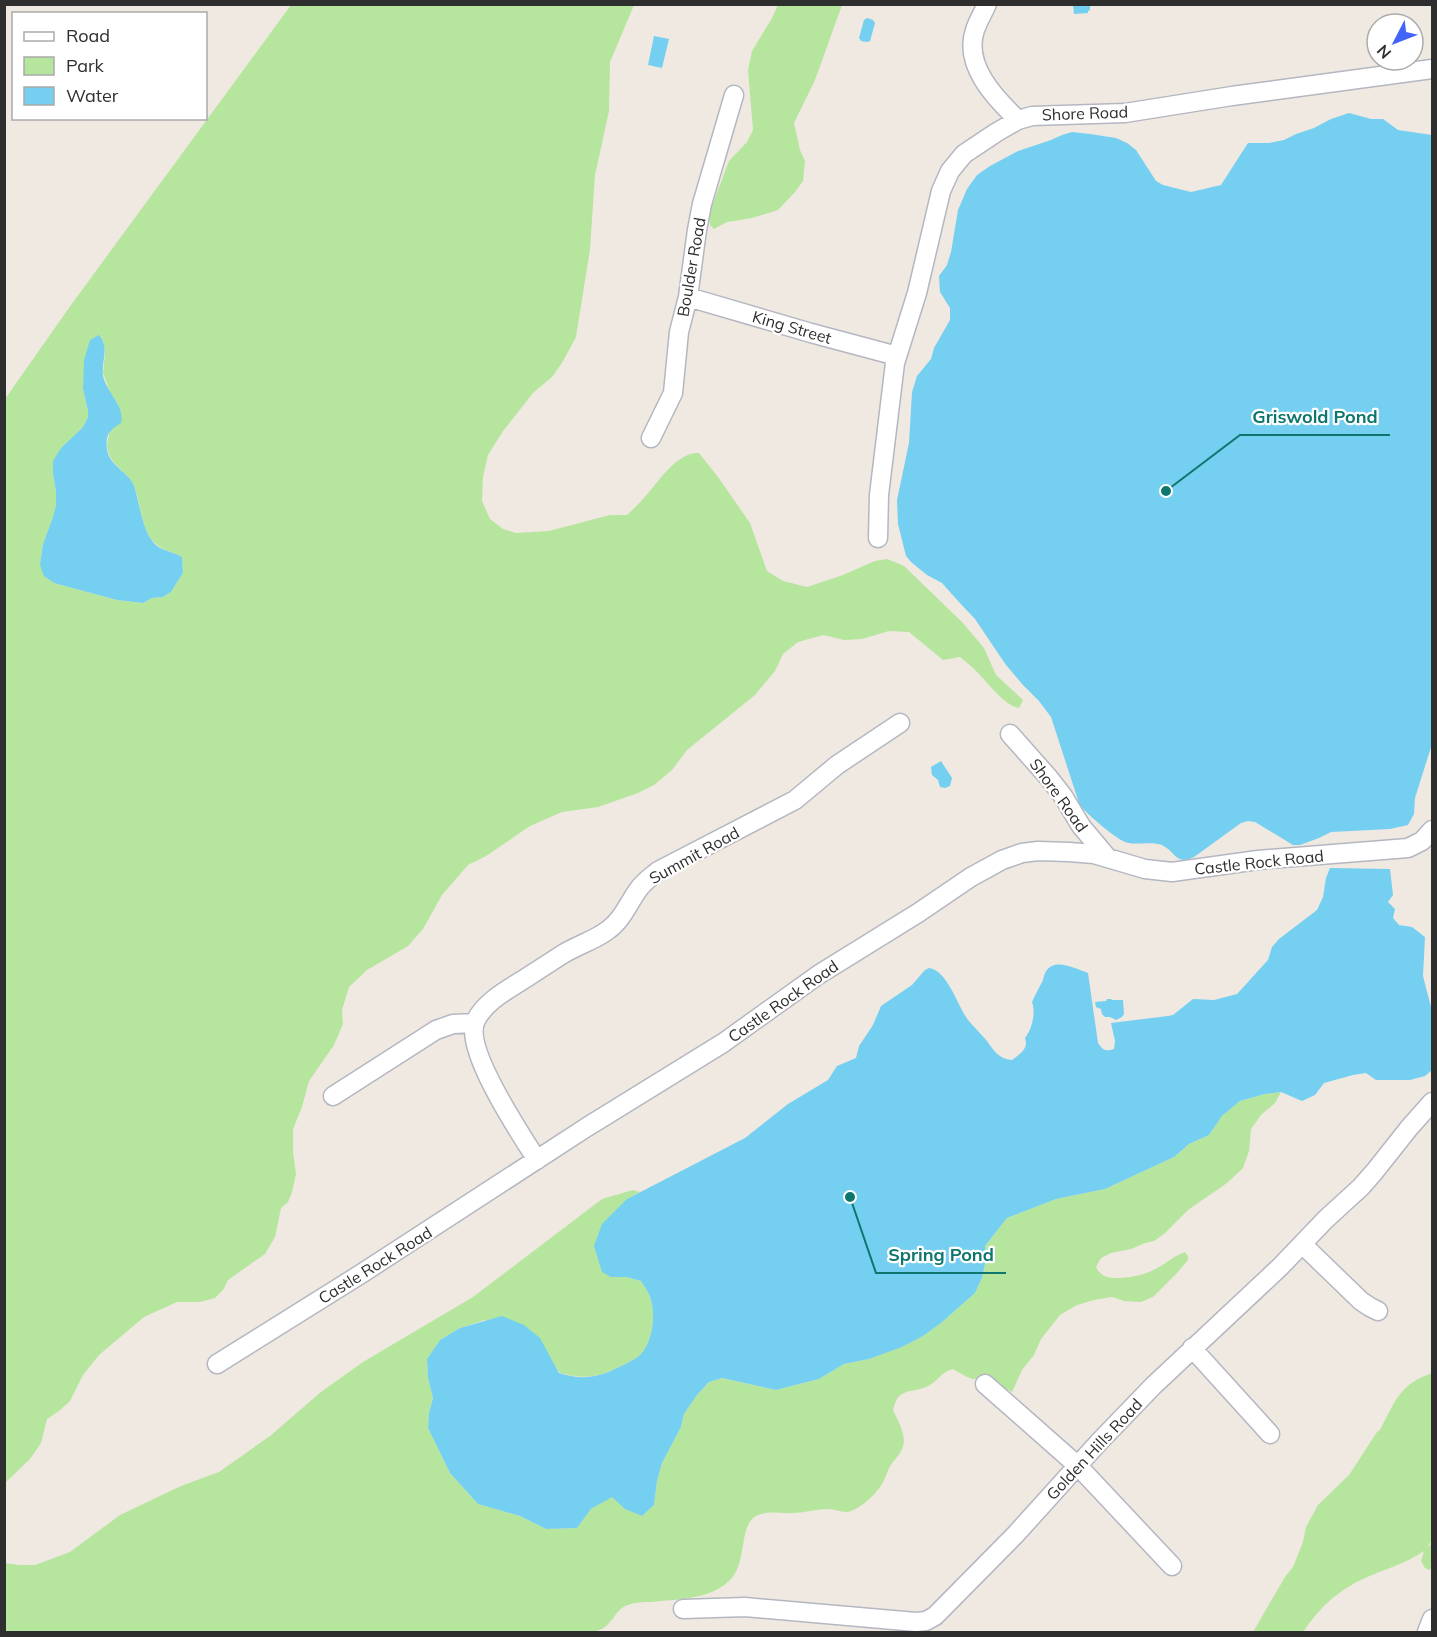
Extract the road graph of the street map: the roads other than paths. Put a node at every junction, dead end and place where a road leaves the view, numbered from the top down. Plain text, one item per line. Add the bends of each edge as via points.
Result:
1 (987, 4) edge
2 (1432, 69) edge
3 (734, 95) dead end
4 (1018, 120) junction
5 (688, 297) junction
6 (897, 356) junction
7 (651, 438) dead end
8 (878, 538) dead end
9 (900, 723) dead end
10 (1010, 734) dead end
11 (1432, 830) edge
12 (1107, 857) junction
13 (474, 1023) junction
14 (333, 1096) dead end
15 (1432, 1102) edge
16 (537, 1160) junction
17 (1302, 1244) junction
18 (1378, 1311) dead end
19 (1192, 1348) junction
20 (217, 1364) dead end
21 (985, 1384) dead end
22 (1270, 1434) dead end
23 (1078, 1466) junction
24 (1172, 1566) dead end
25 (683, 1609) dead end
26 (1432, 1619) edge
27 (1427, 1632) edge

1 - 4 street via 975,31 975,62 986,83
2 - 4 street, Shore Road via 1125,113 1037,115
3 - 5 street, Boulder Road via 702,204
4 - 6 street, Shore Road via 964,154 947,176
5 - 6 street, King Street
5 - 7 street, Boulder Road via 679,332 673,393
6 - 8 street, Shore Road via 879,495
9 - 13 street, Summit Road via 837,765 795,800 658,872 639,888 611,928 564,953 494,1000
10 - 12 street, Shore Road via 1049,778
11 - 12 street, Castle Rock Road via 1408,848 1258,860 1172,872
12 - 16 street, Castle Rock Road via 1038,851 989,866
13 - 14 street via 436,1030
13 - 16 street via 484,1068
15 - 17 street, Golden Hills Road via 1368,1179
16 - 20 street, Castle Rock Road
17 - 18 street via 1361,1301
17 - 19 street, Golden Hills Road
19 - 22 street
19 - 23 street, Golden Hills Road
21 - 23 street
23 - 24 street
23 - 25 street, Golden Hills Road via 939,1613 926,1621 745,1607
26 - 27 street

